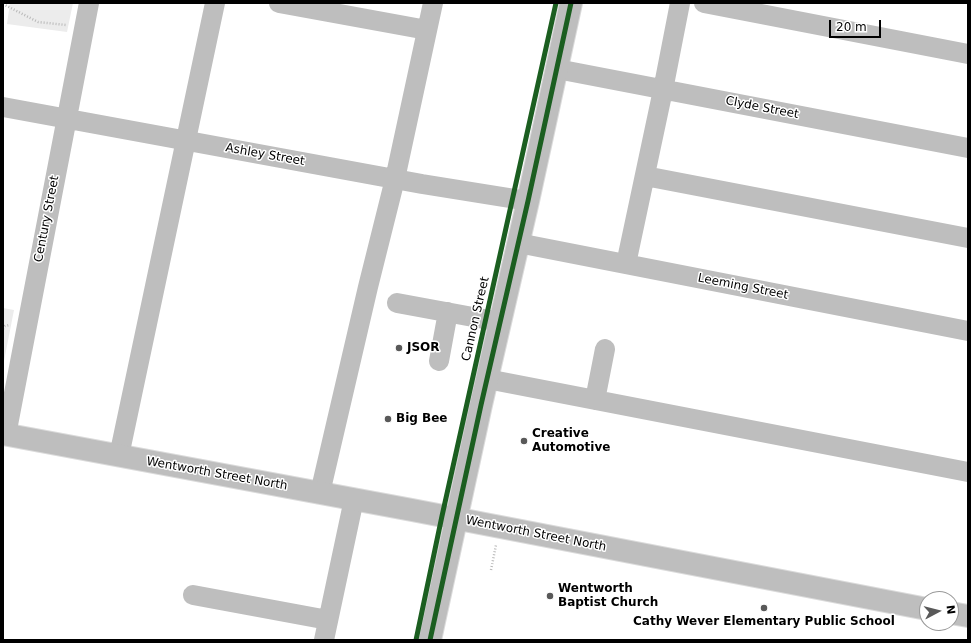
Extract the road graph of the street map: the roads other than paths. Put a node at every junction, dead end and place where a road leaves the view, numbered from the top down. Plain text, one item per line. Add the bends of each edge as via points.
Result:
1 (89, 3) edge
2 (215, 3) edge
3 (279, 3) edge
4 (433, 3) edge
5 (571, 3) edge
6 (680, 3) edge
7 (704, 3) edge
8 (427, 30) junction
9 (968, 54) edge
10 (557, 69) junction
11 (663, 90) junction
12 (3, 107) edge
13 (66, 118) junction
14 (186, 140) junction
15 (968, 148) edge
16 (645, 176) junction
17 (395, 179) junction
18 (528, 201) junction
19 (968, 238) edge
20 (518, 242) junction
21 (626, 264) junction
22 (397, 303) dead end
23 (448, 312) junction
24 (500, 322) junction
25 (968, 331) edge
26 (605, 349) dead end
27 (439, 361) dead end
28 (487, 379) junction
29 (595, 400) junction
30 (4, 434) edge
31 (119, 456) junction
32 (968, 472) edge
33 (320, 493) junction
34 (354, 499) junction
35 (456, 519) junction
36 (193, 595) dead end
37 (919, 607) edge
38 (328, 620) junction
39 (324, 640) edge
40 (430, 640) edge

1 - 13 street, Century Street
2 - 14 street
3 - 8 street
4 - 8 street
5 - 10 main road
6 - 11 street
7 - 9 street
8 - 17 street
10 - 11 street, Clyde Street
10 - 18 main road
11 - 15 street, Clyde Street
11 - 16 street
12 - 13 street, Ashley Street
13 - 14 street, Ashley Street
13 - 30 street, Century Street
14 - 17 street, Ashley Street
14 - 31 street
16 - 19 street
16 - 21 street
17 - 18 street, Ashley Street
17 - 33 street
18 - 20 main road
20 - 21 street, Leeming Street
20 - 24 main road
21 - 25 street, Leeming Street
22 - 23 street
23 - 24 street
23 - 27 street
24 - 28 main road
26 - 29 street
28 - 29 street
28 - 35 main road
29 - 32 street
30 - 31 main road, Wentworth Street North
31 - 33 main road, Wentworth Street North
33 - 34 main road, Wentworth Street North
34 - 35 main road, Wentworth Street North
34 - 38 street
35 - 37 main road, Wentworth Street North
35 - 40 main road
36 - 38 street
38 - 39 street

